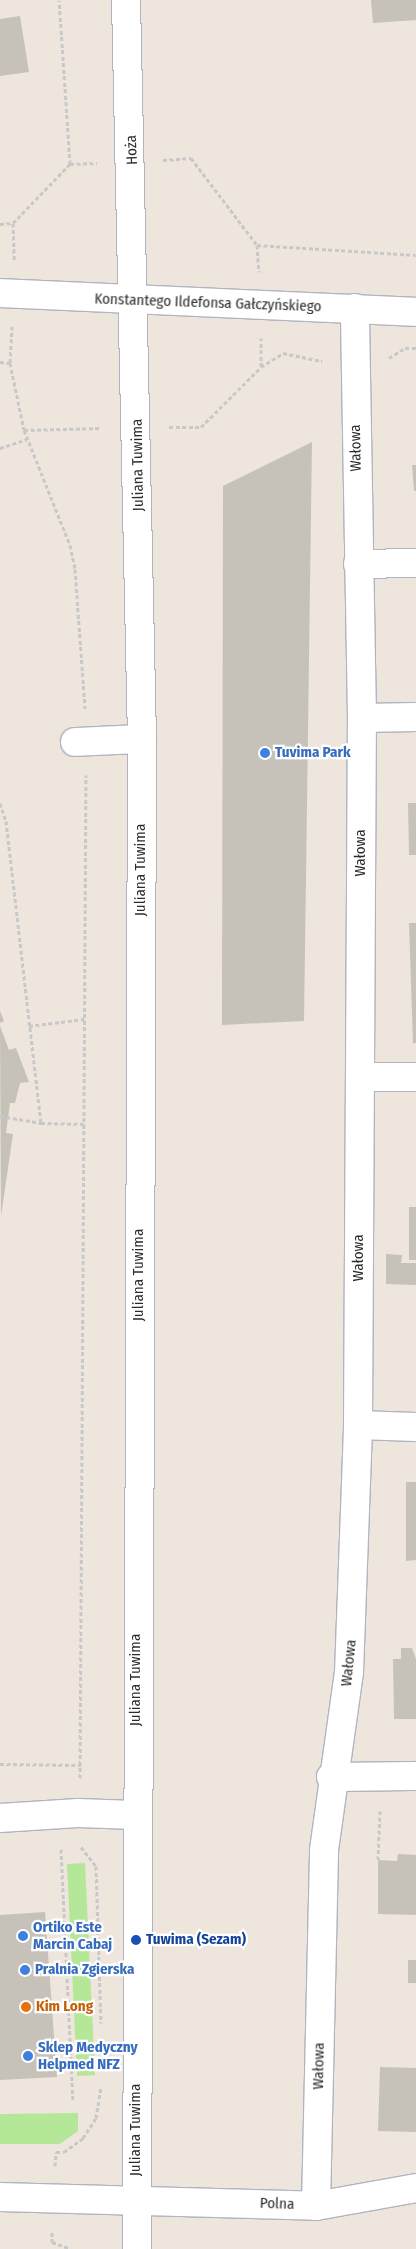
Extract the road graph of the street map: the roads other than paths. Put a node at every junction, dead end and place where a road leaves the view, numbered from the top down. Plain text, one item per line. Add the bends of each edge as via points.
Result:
1 (126, 0) edge
2 (7, 293) edge
3 (135, 300) junction
4 (355, 308) junction
5 (416, 312) edge
6 (416, 563) edge
7 (358, 564) junction
8 (416, 717) edge
9 (362, 718) junction
10 (142, 739) junction
11 (81, 742) road end
12 (360, 1077) junction
13 (416, 1077) edge
14 (358, 1425) junction
15 (416, 1427) edge
16 (416, 1776) edge
17 (331, 1777) junction
18 (135, 1815) junction
19 (0, 1818) edge
20 (416, 2188) edge
21 (0, 2197) edge
22 (136, 2200) junction
23 (316, 2206) junction
24 (137, 2249) edge

1 - 3 street, Hoża
2 - 3 street, Konstantego Ildefonsa Gałczyńskiego
3 - 4 street, Konstantego Ildefonsa Gałczyńskiego
3 - 10 street, Juliana Tuwima
4 - 5 street, Konstantego Ildefonsa Gałczyńskiego
4 - 7 street, Wałowa
6 - 7 street
7 - 9 street, Wałowa
8 - 9 street
9 - 12 street, Wałowa
10 - 11 street
10 - 18 street, Juliana Tuwima
12 - 13 street
12 - 14 street, Wałowa
14 - 15 street
14 - 17 street, Wałowa via 349,1673
16 - 17 street
17 - 23 street, Wałowa via 324,1850
18 - 19 street via 78,1813
18 - 22 street, Juliana Tuwima
20 - 23 street, Polna
21 - 22 street, Polna
22 - 23 street, Polna
22 - 24 street, Juliana Tuwima

